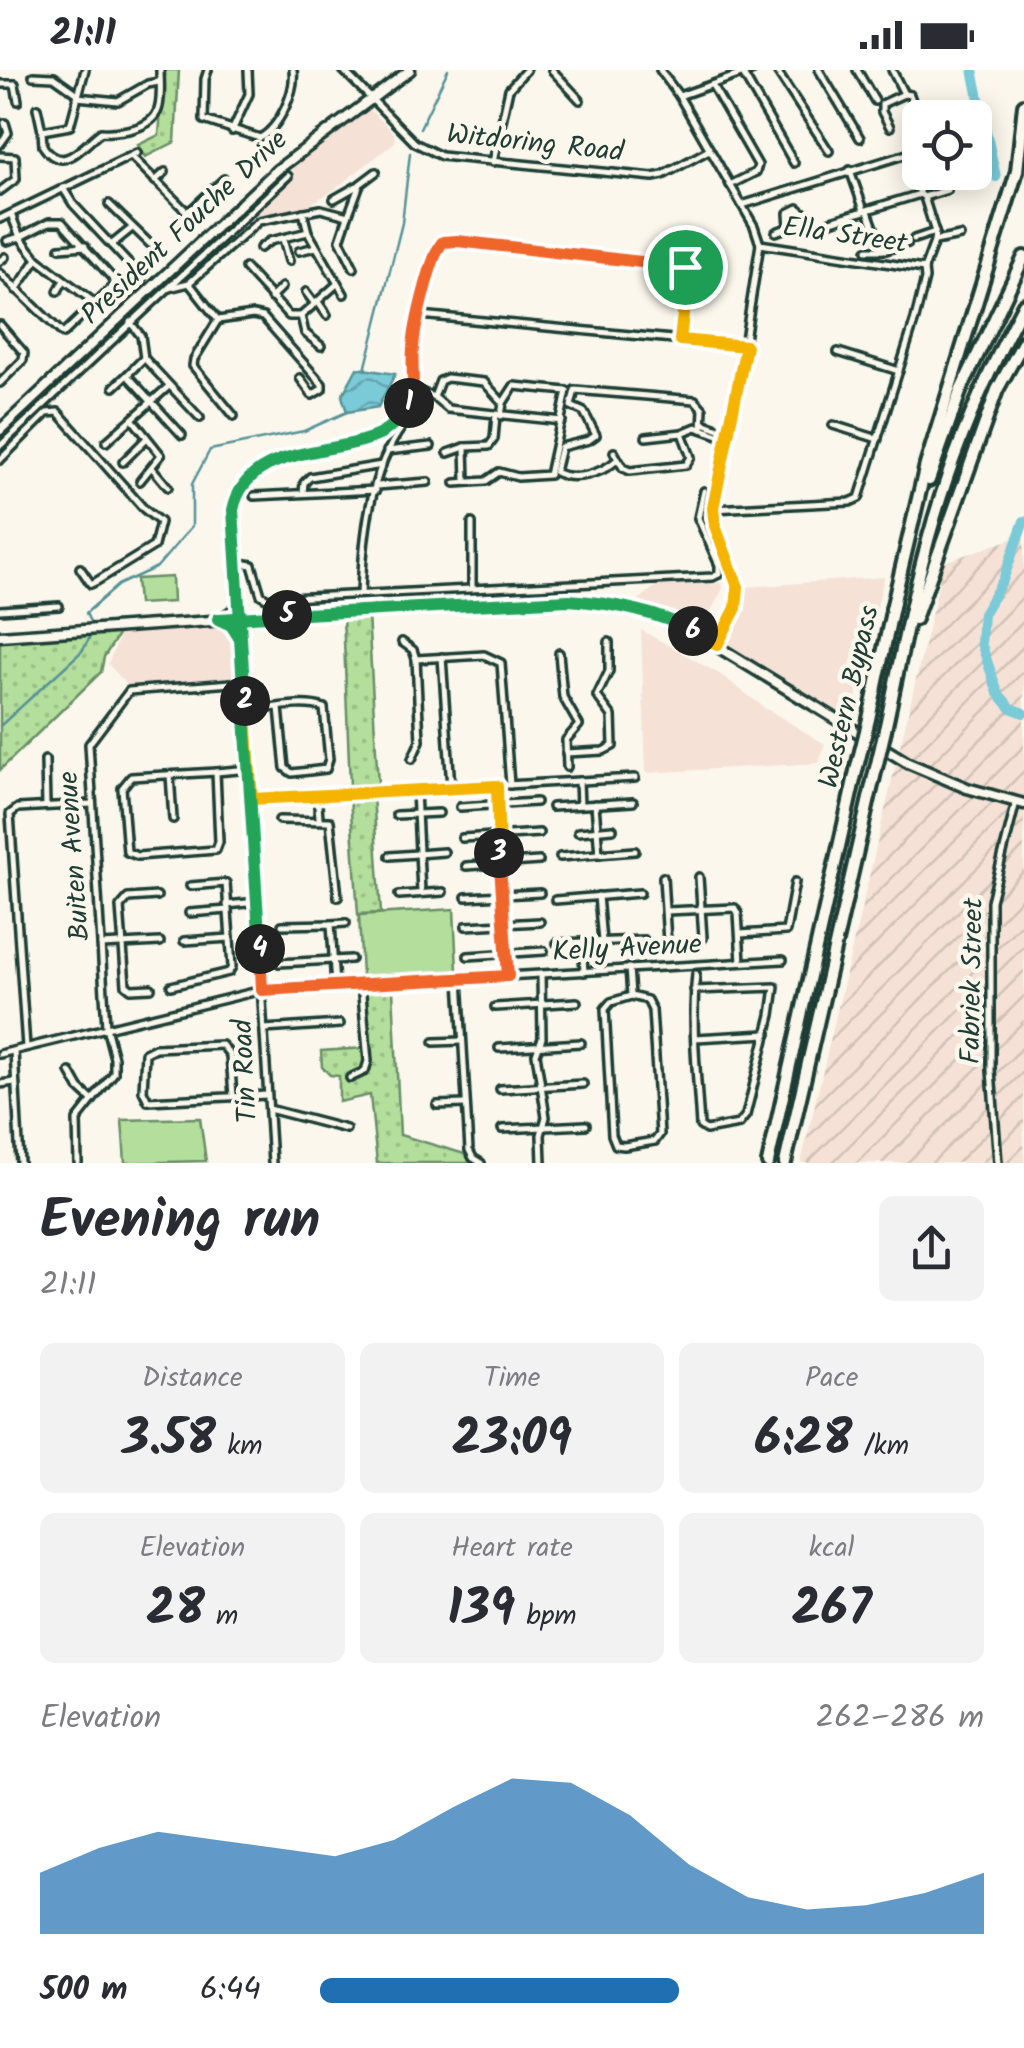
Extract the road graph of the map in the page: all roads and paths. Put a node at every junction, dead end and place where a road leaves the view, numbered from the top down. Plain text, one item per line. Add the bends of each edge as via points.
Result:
1 (85, 70) edge
2 (160, 70) edge
3 (208, 70) edge
4 (248, 70) edge
5 (292, 70) edge
6 (343, 70) edge
7 (410, 70) edge
8 (526, 70) edge
9 (552, 70) edge
10 (660, 70) edge
11 (753, 70) edge
12 (776, 70) edge
13 (819, 70) edge
14 (857, 70) edge
15 (892, 70) edge
16 (720, 72) edge
17 (743, 74) junction
18 (33, 76) dead end
19 (722, 81) junction
20 (160, 82) junction
21 (0, 84) edge
22 (712, 84) junction
23 (904, 94) junction
24 (78, 96) junction
25 (679, 96) junction
26 (370, 100) junction
27 (580, 100) dead end
28 (912, 100) edge
29 (18, 101) dead end
30 (875, 101) dead end
31 (1024, 105) edge
32 (38, 108) dead end
33 (5, 123) dead end
34 (890, 127) dead end
35 (232, 130) junction
36 (42, 131) junction
37 (860, 138) dead end
38 (0, 144) edge
39 (709, 150) junction
40 (829, 151) dead end
41 (902, 155) edge
42 (0, 156) edge
43 (493, 162) junction
44 (794, 164) dead end
45 (850, 170) junction
46 (165, 172) dead end
47 (376, 172) dead end
48 (288, 176) dead end
49 (224, 179) dead end
50 (155, 181) junction
51 (360, 184) junction
52 (730, 186) junction
53 (64, 188) junction
54 (920, 190) edge
55 (948, 190) dead end
56 (0, 191) edge
57 (922, 195) junction
58 (334, 199) dead end
59 (109, 204) dead end
60 (742, 205) junction
61 (866, 210) junction
62 (303, 212) junction
63 (11, 214) junction
64 (348, 216) junction
65 (0, 219) edge
66 (133, 228) junction
67 (308, 232) junction
68 (776, 232) dead end
69 (935, 236) junction
70 (960, 236) dead end
71 (20, 238) junction
72 (283, 239) junction
73 (7, 241) dead end
74 (150, 244) dead end
75 (760, 244) junction
76 (112, 245) junction
77 (85, 246) junction
78 (900, 246) junction
79 (316, 247) junction
80 (60, 248) dead end
81 (260, 248) dead end
82 (867, 250) dead end
83 (882, 250) junction
84 (298, 251) dead end
85 (1024, 257) edge
86 (37, 259) junction
87 (289, 261) dead end
88 (903, 264) junction
89 (245, 268) dead end
90 (354, 268) dead end
91 (924, 269) junction
92 (0, 273) edge
93 (142, 278) dead end
94 (64, 280) junction
95 (189, 283) junction
96 (337, 284) junction
97 (282, 287) dead end
98 (166, 289) junction
99 (16, 290) junction
100 (58, 292) dead end
101 (306, 292) dead end
102 (344, 294) dead end
103 (271, 298) junction
104 (95, 303) junction
105 (316, 303) junction
106 (1024, 304) edge
107 (327, 315) dead end
108 (420, 315) junction
109 (301, 316) junction
110 (218, 320) junction
111 (130, 322) junction
112 (0, 324) edge
113 (1024, 328) edge
114 (680, 340) junction
115 (1024, 341) edge
116 (320, 346) dead end
117 (746, 346) junction
118 (838, 352) dead end
119 (144, 358) junction
120 (898, 371) junction
121 (127, 375) junction
122 (300, 378) dead end
123 (0, 383) edge
124 (169, 386) junction
125 (114, 387) dead end
126 (413, 390) junction
127 (997, 390) junction
128 (434, 398) junction
129 (503, 402) junction
130 (153, 403) junction
131 (498, 415) junction
132 (234, 416) dead end
133 (200, 418) dead end
134 (133, 420) junction
135 (562, 422) junction
136 (833, 425) dead end
137 (403, 426) dead end
138 (702, 426) junction
139 (0, 430) edge
140 (682, 433) junction
141 (182, 435) dead end
142 (729, 436) junction
143 (646, 437) dead end
144 (147, 438) junction
145 (878, 439) junction
146 (106, 442) dead end
147 (0, 446) edge
148 (431, 446) dead end
149 (465, 447) junction
150 (387, 450) junction
151 (448, 453) dead end
152 (0, 460) edge
153 (123, 462) dead end
154 (382, 465) junction
155 (153, 468) junction
156 (140, 480) dead end
157 (428, 482) dead end
158 (455, 482) dead end
159 (466, 482) junction
160 (168, 487) dead end
161 (377, 488) junction
162 (704, 491) dead end
163 (303, 493) junction
164 (254, 496) dead end
165 (713, 508) junction
166 (472, 523) dead end
167 (234, 562) junction
168 (80, 568) dead end
169 (472, 588) junction
170 (361, 594) junction
171 (59, 606) dead end
172 (238, 607) junction
173 (892, 609) junction
174 (0, 610) edge
175 (239, 618) junction
176 (219, 619) junction
177 (0, 636) edge
178 (240, 639) junction
179 (402, 642) dead end
180 (609, 642) dead end
181 (716, 647) junction
182 (559, 653) dead end
183 (442, 658) junction
184 (416, 659) junction
185 (900, 659) junction
186 (244, 682) junction
187 (279, 708) junction
188 (246, 711) junction
189 (566, 754) junction
190 (45, 760) dead end
191 (412, 760) dead end
192 (250, 769) junction
193 (216, 772) junction
194 (170, 775) junction
195 (636, 778) dead end
196 (580, 781) junction
197 (567, 782) junction
198 (510, 785) junction
199 (497, 786) junction
200 (451, 788) junction
201 (416, 790) junction
202 (318, 795) junction
203 (252, 799) junction
204 (536, 802) dead end
205 (633, 802) dead end
206 (1020, 803) edge
207 (91, 804) junction
208 (595, 804) junction
209 (498, 805) junction
210 (580, 805) junction
211 (46, 806) junction
212 (460, 807) dead end
213 (552, 807) dead end
214 (417, 814) junction
215 (439, 814) dead end
216 (396, 816) dead end
217 (319, 818) junction
218 (173, 820) dead end
219 (280, 820) dead end
220 (613, 829) dead end
221 (597, 830) junction
222 (578, 832) dead end
223 (538, 833) dead end
224 (498, 836) junction
225 (462, 838) dead end
226 (444, 852) dead end
227 (635, 852) dead end
228 (419, 854) junction
229 (599, 854) junction
230 (390, 856) dead end
231 (560, 857) dead end
232 (540, 861) dead end
233 (500, 864) junction
234 (466, 866) dead end
235 (663, 877) dead end
236 (699, 877) dead end
237 (795, 882) dead end
238 (190, 886) dead end
239 (421, 892) junction
240 (443, 892) dead end
241 (540, 893) dead end
242 (640, 893) dead end
243 (399, 894) dead end
244 (502, 895) junction
245 (157, 896) dead end
246 (598, 896) junction
247 (338, 897) dead end
248 (466, 897) dead end
249 (555, 900) dead end
250 (257, 902) junction
251 (228, 908) junction
252 (701, 909) junction
253 (666, 911) junction
254 (189, 913) dead end
255 (540, 922) dead end
256 (346, 923) dead end
257 (330, 924) junction
258 (504, 924) junction
259 (282, 925) dead end
260 (466, 926) dead end
261 (740, 934) junction
262 (230, 938) junction
263 (703, 938) dead end
264 (644, 940) dead end
265 (184, 941) dead end
266 (602, 941) junction
267 (160, 942) dead end
268 (582, 942) junction
269 (667, 942) dead end
270 (557, 943) dead end
271 (122, 944) junction
272 (101, 945) junction
273 (544, 951) dead end
274 (506, 953) junction
275 (468, 956) dead end
276 (351, 959) dead end
277 (333, 960) junction
278 (784, 960) dead end
279 (279, 962) dead end
280 (741, 962) junction
281 (629, 968) junction
282 (696, 970) junction
283 (584, 972) junction
284 (541, 974) junction
285 (508, 976) junction
286 (459, 980) junction
287 (361, 984) junction
288 (171, 986) dead end
289 (335, 986) junction
290 (151, 988) dead end
291 (262, 990) junction
292 (694, 990) junction
293 (631, 996) junction
294 (577, 1002) dead end
295 (541, 1004) junction
296 (495, 1008) dead end
297 (340, 1024) dead end
298 (106, 1027) junction
299 (264, 1029) junction
300 (767, 1034) junction
301 (695, 1038) junction
302 (462, 1041) junction
303 (434, 1042) dead end
304 (581, 1043) dead end
305 (540, 1046) junction
306 (26, 1047) junction
307 (498, 1048) dead end
308 (14, 1050) junction
309 (0, 1054) edge
310 (70, 1072) dead end
311 (350, 1078) dead end
312 (16, 1082) junction
313 (0, 1084) edge
314 (583, 1084) dead end
315 (540, 1087) junction
316 (500, 1089) dead end
317 (267, 1095) junction
318 (233, 1096) junction
319 (92, 1100) junction
320 (465, 1104) junction
321 (438, 1105) dead end
322 (268, 1109) junction
323 (586, 1125) dead end
324 (346, 1128) dead end
325 (544, 1128) junction
326 (502, 1129) dead end
327 (20, 1163) edge
328 (78, 1163) edge
329 (272, 1163) edge
330 (481, 1163) edge
331 (542, 1163) edge
332 (768, 1163) edge
333 (784, 1163) edge
334 (998, 1163) edge

1 - 24 street
2 - 20 street
3 - 35 street via 203,118
4 - 35 street via 249,94
5 - 35 street via 294,83 274,128 260,138
6 - 26 street, Witdoring Road
7 - 26 street, President Fouche Drive
8 - 43 street via 507,95
9 - 27 street
10 - 25 street
11 - 17 street
12 - 40 street
13 - 37 street
14 - 30 street
15 - 23 street
16 - 19 street
17 - 19 street
17 - 44 street
18 - 24 street via 54,78
19 - 22 street
20 - 24 street via 118,101
20 - 36 street via 154,117 119,134 101,132 64,161 45,151
21 - 29 street via 15,84
22 - 25 street
22 - 52 street via 758,165
23 - 28 street
23 - 34 street via 882,104
24 - 36 street via 68,128
25 - 39 street
26 - 43 street, Witdoring Road via 432,153
26 - 139 street, President Fouche Drive via 275,172
31 - 173 highway via 1012,189 926,465
32 - 36 street
33 - 38 street via 8,133
39 - 43 street, Witdoring Road via 657,177
39 - 52 street
41 - 45 street
42 - 56 street via 14,157 16,179
45 - 60 street
45 - 61 street
46 - 50 street
47 - 51 street
48 - 98 street
49 - 50 street via 188,212
50 - 53 street via 134,154
51 - 58 street
51 - 64 street
52 - 60 street
53 - 63 street
53 - 76 street
54 - 57 street
55 - 57 street
57 - 61 street
57 - 69 street
59 - 66 street
60 - 75 street
61 - 68 street via 816,225 798,208 788,213 790,227
61 - 83 street
62 - 64 street
62 - 67 street
62 - 95 street via 253,224
63 - 65 street
63 - 71 street
64 - 90 street via 340,243
66 - 74 street
66 - 76 street
67 - 72 street
67 - 79 street
69 - 70 street
69 - 78 street
69 - 91 street
71 - 73 street
71 - 77 street via 57,221
71 - 86 street
72 - 81 street
72 - 87 street
75 - 88 street, Ella Street
75 - 117 street
76 - 93 street
77 - 80 street
77 - 104 street via 114,281
78 - 83 street
78 - 88 street
79 - 84 street
79 - 96 street
82 - 83 street
85 - 173 highway, Western Bypass via 960,392
86 - 94 street
86 - 99 street
88 - 91 street, Ella Street
89 - 103 street
91 - 120 street
92 - 99 street
94 - 100 street
94 - 104 street
95 - 98 street
95 - 110 street
96 - 102 street
96 - 105 street
97 - 103 street
98 - 111 street
99 - 104 street via 63,334
101 - 105 street
103 - 109 street via 286,314
105 - 107 street
105 - 109 street
106 - 185 highway, Western Bypass via 947,478
108 - 114 street
108 - 114 street via 435,250 457,241 681,265 687,280
108 - 126 street
109 - 116 street via 305,333
110 - 122 street via 260,316 322,389 312,395
110 - 132 street via 194,358 194,370
111 - 119 street via 141,336
111 - 147 street
112 - 123 street via 24,352
113 - 127 highway
114 - 117 street
115 - 127 highway
117 - 142 street
118 - 120 street
119 - 121 street
119 - 124 street
120 - 145 street
121 - 125 street
121 - 130 street
124 - 130 street
124 - 133 street
126 - 128 street
126 - 167 street, Tin Road via 403,413 381,434 280,461 251,476 234,504
127 - 185 highway
128 - 129 street via 447,378 484,382
128 - 131 street via 448,409
129 - 131 street
129 - 135 street via 517,385 566,390
130 - 134 street
130 - 141 street
131 - 135 street
131 - 149 street via 492,443
134 - 144 street
134 - 146 street
135 - 159 street via 549,475 500,472
136 - 145 street
137 - 150 street
138 - 140 street
138 - 140 street via 702,405 695,400 575,390 570,406 584,412 596,434 561,447 555,472 592,474 606,470 616,456 630,471 688,464
138 - 142 street
140 - 143 street
142 - 165 street
144 - 153 street
144 - 155 street via 161,455
145 - 165 street via 857,500
148 - 150 street
149 - 151 street
149 - 159 street
150 - 154 street
152 - 168 street via 47,413 58,412 160,522 154,546 92,584
154 - 161 street
154 - 163 street via 310,477
155 - 156 street
155 - 160 street
157 - 161 street
158 - 159 street
161 - 163 street
161 - 170 street via 368,507
162 - 169 street via 698,518 719,565 717,576
163 - 164 street
165 - 181 street via 738,587 736,608
166 - 169 street
167 - 170 street via 255,568 265,598
167 - 172 street, Tin Road
169 - 170 street
171 - 174 street
172 - 175 street, Tin Road
172 - 176 street
173 - 332 highway, Western Bypass, bridge
175 - 176 street
175 - 178 street, Tin Road
175 - 181 street via 598,602 667,621
176 - 177 street
176 - 178 street
178 - 186 street, Tin Road
179 - 184 street
180 - 189 street via 609,674 597,696 612,716 613,746
181 - 206 street via 908,762
182 - 189 street via 563,697 579,724 566,740
183 - 184 street
183 - 198 street via 484,655 501,663
183 - 200 street
184 - 191 street via 420,741
185 - 333 highway, Western Bypass, bridge
186 - 188 street, Tin Road
186 - 207 street, Buiten Avenue via 127,692 88,744
187 - 187 street via 324,708 326,769 284,768
187 - 188 street
188 - 192 street, Tin Road
189 - 197 street
190 - 211 street
192 - 193 street
192 - 203 street, Tin Road
193 - 194 street
193 - 194 street via 216,850 133,856 126,848 123,784 131,777
194 - 218 street
195 - 196 street
196 - 197 street
196 - 210 street
197 - 198 street
198 - 199 street
199 - 200 street
199 - 209 street
200 - 201 street
201 - 202 street
201 - 214 street
202 - 203 street
202 - 217 street
203 - 250 street, Tin Road
204 - 209 street
205 - 208 street
206 - 334 street, Fabriek Street via 991,901
207 - 211 street
207 - 272 street, Buiten Avenue
208 - 210 street
208 - 221 street
209 - 212 street
209 - 224 street
210 - 213 street
211 - 306 street via 14,809 9,820
214 - 215 street
214 - 216 street
214 - 228 street
217 - 219 street
217 - 247 street via 332,823
220 - 221 street
221 - 222 street
221 - 229 street
223 - 224 street
224 - 225 street
224 - 233 street
226 - 228 street
227 - 229 street
228 - 230 street
228 - 239 street
229 - 231 street
232 - 233 street
233 - 234 street
233 - 244 street
235 - 253 street
236 - 252 street
237 - 261 street via 786,930
238 - 251 street via 226,883
239 - 240 street
239 - 243 street
241 - 244 street
242 - 246 street
244 - 248 street
244 - 258 street
245 - 271 street via 121,903
246 - 249 street
246 - 266 street
250 - 251 street
250 - 291 street, Tin Road
251 - 254 street
251 - 262 street
252 - 253 street
252 - 261 street via 734,908
252 - 263 street
253 - 269 street
255 - 258 street
256 - 257 street
257 - 259 street
257 - 277 street
258 - 260 street
258 - 274 street
261 - 280 street
262 - 265 street
262 - 288 street via 231,970
264 - 266 street
266 - 268 street
267 - 271 street
268 - 270 street
268 - 283 street
271 - 272 street
271 - 290 street via 127,986
272 - 298 street, Buiten Avenue
273 - 274 street
274 - 275 street
274 - 285 street
276 - 277 street
277 - 279 street
277 - 289 street
278 - 280 street, Kelly Avenue
280 - 282 street, Kelly Avenue
281 - 282 street, Kelly Avenue
281 - 283 street, Kelly Avenue
281 - 293 street
282 - 292 street
283 - 284 street, Kelly Avenue
284 - 285 street, Kelly Avenue
284 - 295 street
285 - 286 street, Kelly Avenue
286 - 287 street, Kelly Avenue
286 - 302 street
287 - 289 street, Kelly Avenue
287 - 311 street via 368,1061 365,1071
289 - 291 street, Kelly Avenue
291 - 298 street, Kelly Avenue
291 - 299 street, Tin Road
292 - 300 street via 774,986
292 - 301 street
293 - 293 street via 647,1000 652,1010 660,1134 655,1141 624,1146 612,1137 605,1009
294 - 295 street
295 - 296 street
295 - 305 street
297 - 299 street
298 - 306 street, Kelly Avenue
298 - 319 street, Buiten Avenue via 115,1069
299 - 317 street, Tin Road
300 - 301 street
300 - 301 street via 742,1121 706,1130 700,1126
302 - 303 street
302 - 320 street
304 - 305 street
305 - 307 street
305 - 315 street
306 - 308 street, Kelly Avenue
308 - 309 street, Kelly Avenue
308 - 312 street
310 - 319 street
312 - 313 street
312 - 327 street
314 - 315 street
315 - 316 street
315 - 325 street
317 - 318 street
317 - 322 street, Tin Road
318 - 318 street via 148,1102 144,1056 155,1048 222,1045 230,1055
319 - 328 street, Buiten Avenue via 76,1122
320 - 321 street
320 - 330 street via 468,1150
322 - 324 street
322 - 329 street, Tin Road
323 - 325 street
325 - 326 street
325 - 331 street

